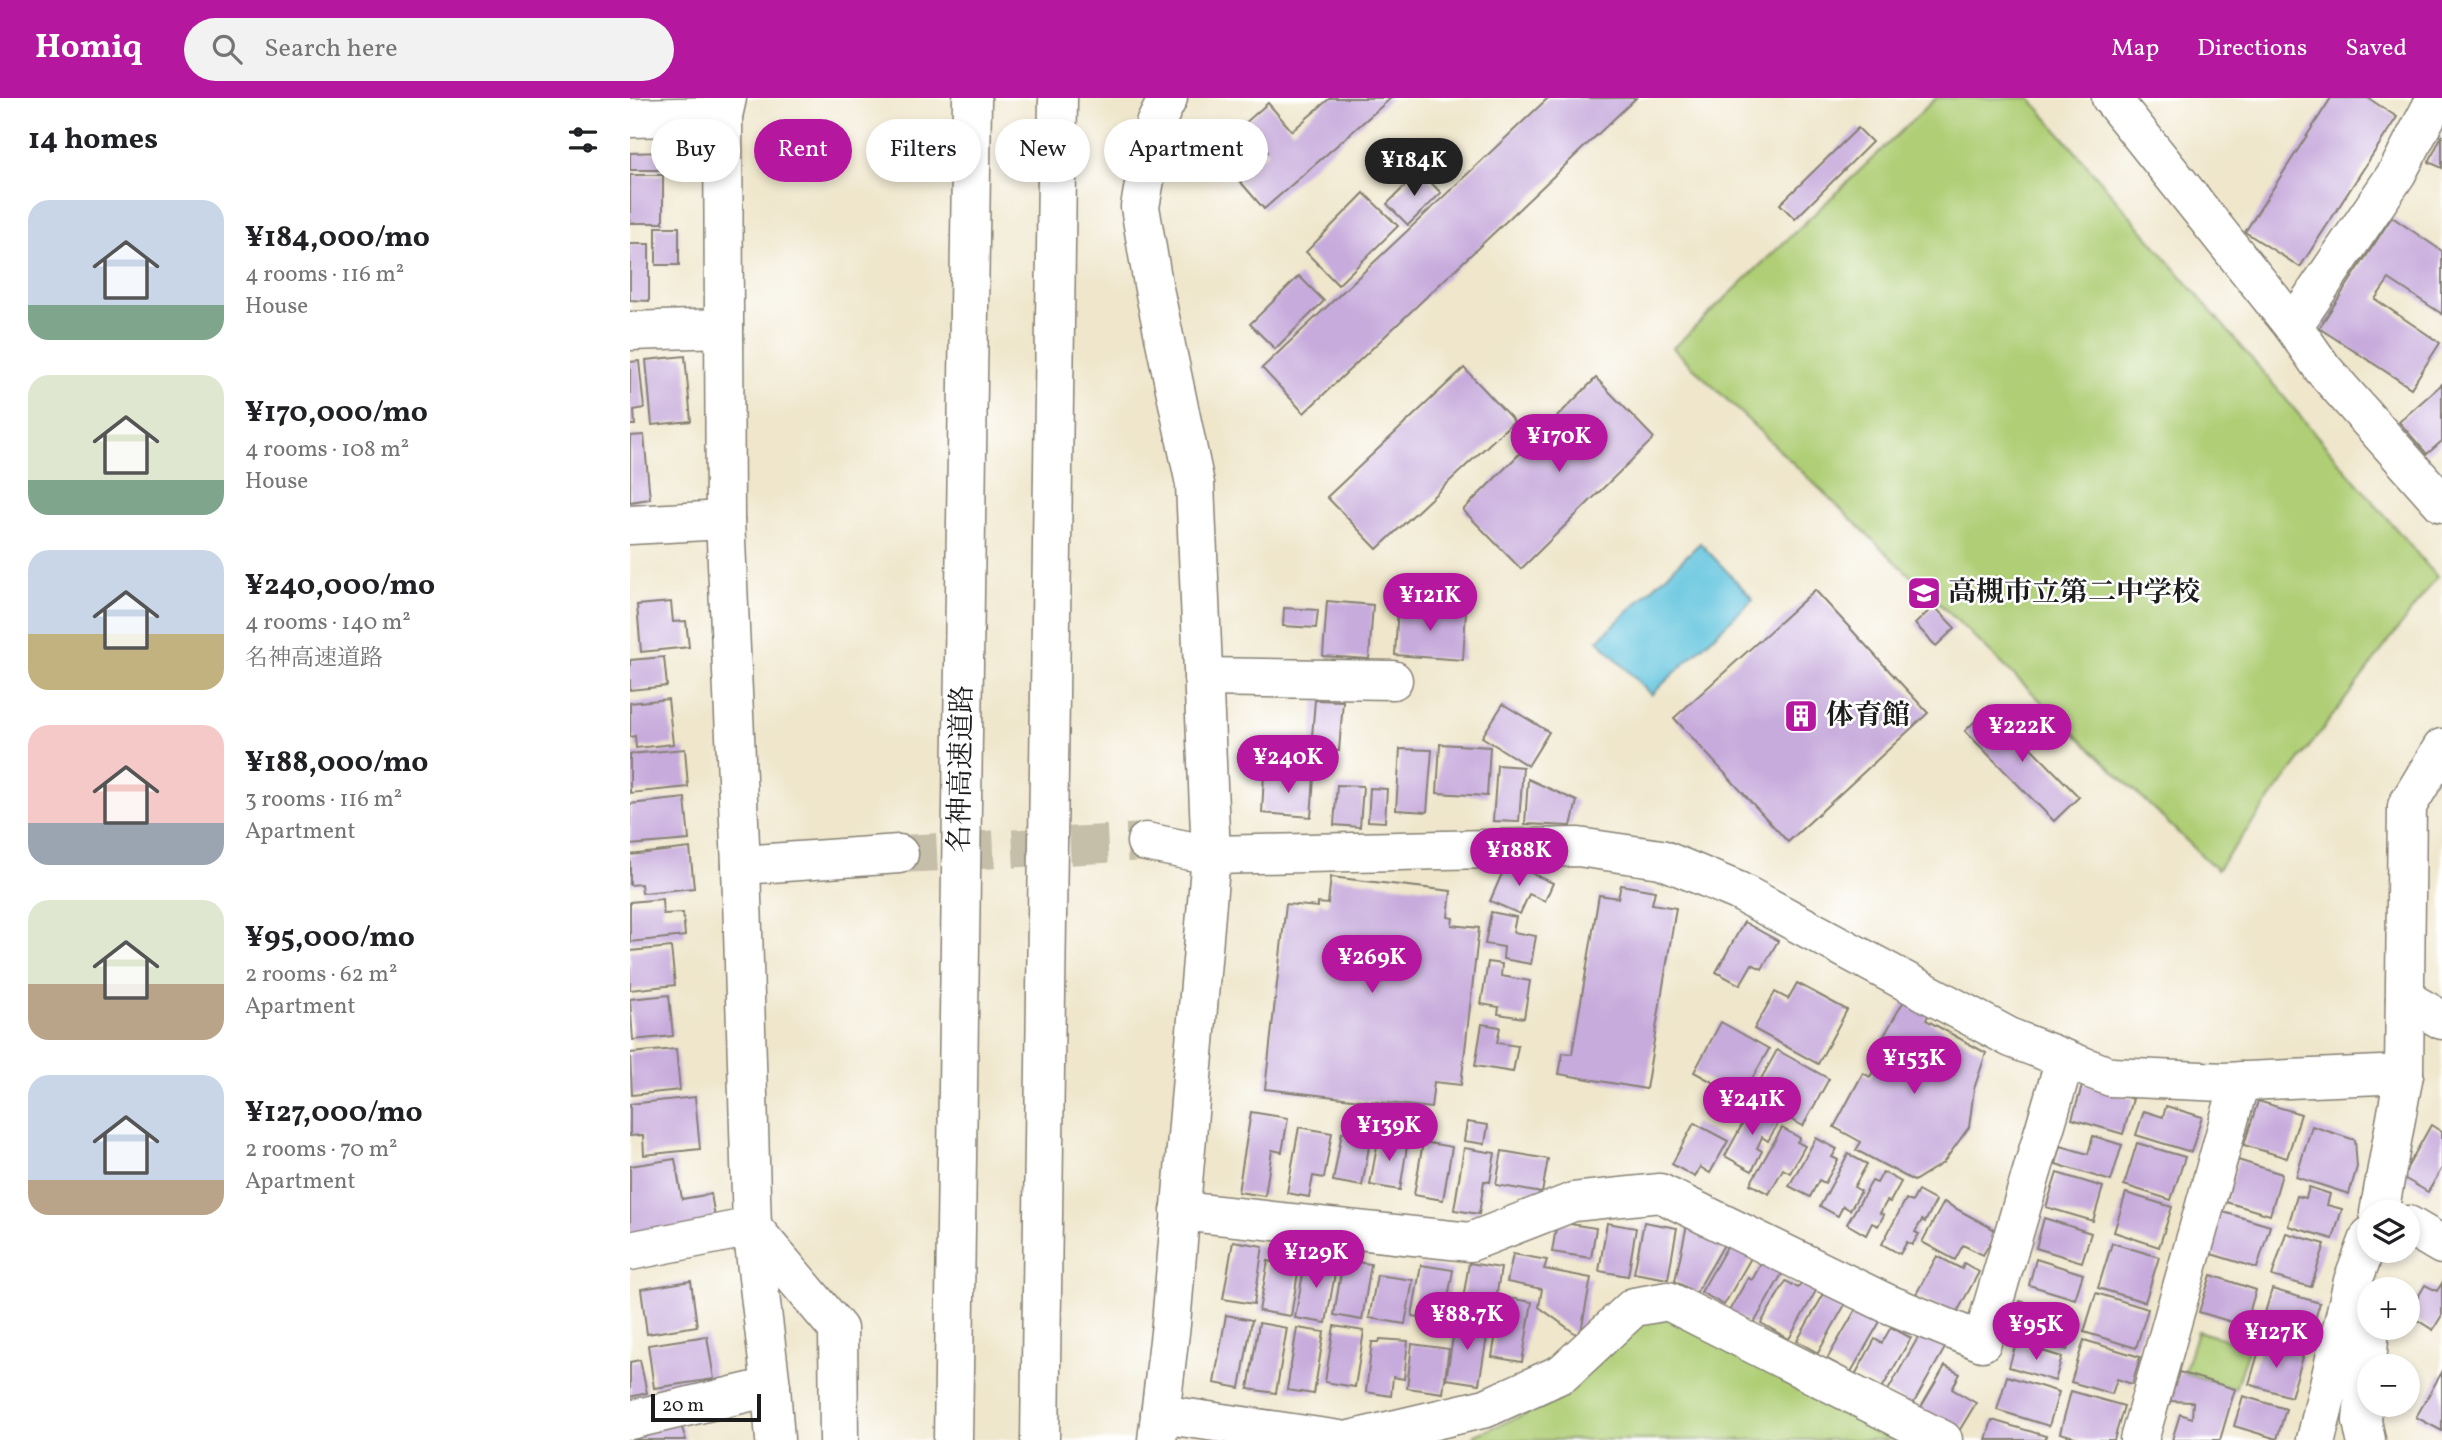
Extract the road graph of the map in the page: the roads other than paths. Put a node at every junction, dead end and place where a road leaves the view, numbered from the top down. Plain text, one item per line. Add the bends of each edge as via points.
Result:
1 (972, 98) edge
2 (1058, 98) edge
3 (1168, 98) edge
4 (2111, 98) edge
5 (2436, 98) edge
6 (725, 107) edge
7 (630, 118) edge
8 (2293, 326) junction
9 (724, 328) junction
10 (630, 331) edge
11 (2442, 503) edge
12 (725, 520) junction
13 (630, 525) edge
14 (1203, 677) junction
15 (1393, 680) dead end
16 (2442, 748) edge
17 (1146, 842) tunnel mouth
18 (900, 855) tunnel mouth
19 (1211, 855) junction
20 (741, 866) junction
21 (2405, 999) junction
22 (2442, 1020) edge
23 (2065, 1059) junction
24 (2404, 1074) junction
25 (2240, 1081) junction
26 (2386, 1200) edge
27 (1180, 1212) junction
28 (752, 1227) junction
29 (2420, 1235) edge
30 (2442, 1245) edge
31 (630, 1251) edge
32 (2362, 1263) edge
33 (2369, 1340) edge
34 (771, 1387) junction
35 (630, 1420) edge
36 (1158, 1427) edge
37 (1393, 1435) edge
38 (775, 1440) edge
39 (839, 1440) edge
40 (953, 1440) edge
41 (1040, 1440) edge
42 (1340, 1440) edge
43 (1350, 1440) edge
44 (1943, 1440) edge
45 (2139, 1440) edge
46 (2316, 1440) edge
47 (2366, 1440) edge

1 - 40 main road, 名神高速道路
2 - 41 main road
3 - 14 main road via 1155,124 1140,207 1195,484
4 - 8 main road
5 - 8 main road via 2397,173
6 - 7 main road
6 - 9 main road
8 - 11 main road via 2323,369
9 - 10 main road
9 - 12 main road
12 - 13 main road
12 - 20 main road
14 - 15 main road
14 - 19 main road
16 - 21 main road via 2407,806
17 - 19 main road
18 - 20 main road
19 - 23 main road via 1578,847 1661,859 1738,891 2011,1038
19 - 27 main road
20 - 28 main road
21 - 22 main road
21 - 24 main road
23 - 25 main road via 2111,1077
23 - 27 main road via 1982,1342 1886,1303 1660,1194 1573,1202 1470,1242
24 - 25 main road
24 - 26 main road
25 - 45 main road
27 - 36 main road
28 - 31 main road
28 - 34 main road
28 - 39 main road via 838,1329
29 - 30 main road
32 - 46 main road via 2353,1281
33 - 47 main road via 2362,1421
34 - 35 main road
34 - 38 main road
36 - 42 main road
37 - 43 main road
37 - 44 main road via 1486,1408 1563,1373 1634,1307 1668,1301

